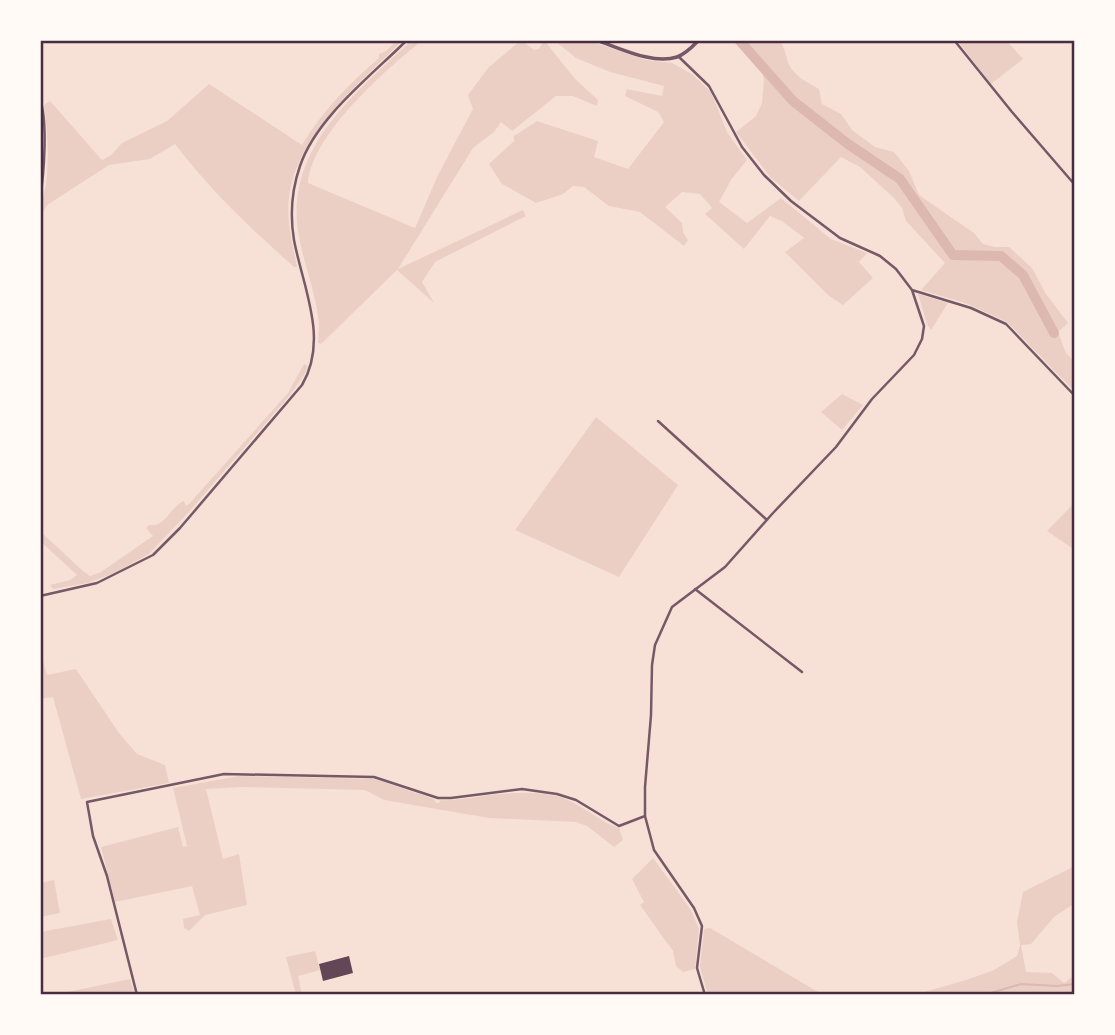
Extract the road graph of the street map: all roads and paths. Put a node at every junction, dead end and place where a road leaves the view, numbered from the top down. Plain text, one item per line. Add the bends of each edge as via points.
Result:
1 (407, 40) edge
2 (597, 40) edge
3 (699, 40) edge
4 (954, 40) edge
5 (679, 57) junction
6 (40, 100) edge
7 (1075, 185) edge
8 (40, 198) edge
9 (912, 290) junction
10 (1075, 396) edge
11 (658, 421) dead end
12 (767, 520) junction
13 (695, 589) junction
14 (40, 596) edge
15 (802, 673) dead end
16 (645, 816) junction
17 (137, 995) edge
18 (705, 995) edge

1 - 14 street via 334,112 300,164 292,195 294,237 315,329 311,370 302,385 153,555 97,583
2 - 5 street via 642,55
3 - 5 street
4 - 7 street
5 - 9 street via 709,86 742,147 790,201 839,238 880,256
6 - 8 street via 44,125
9 - 10 street via 1006,324
9 - 12 street via 924,326 914,355
11 - 12 street
12 - 13 street via 725,567
13 - 15 street
13 - 16 street via 672,607 655,645
16 - 17 street via 619,826 576,800 522,789 438,798 373,777 256,773 224,774 87,802
16 - 18 street via 654,850 702,926 697,968

